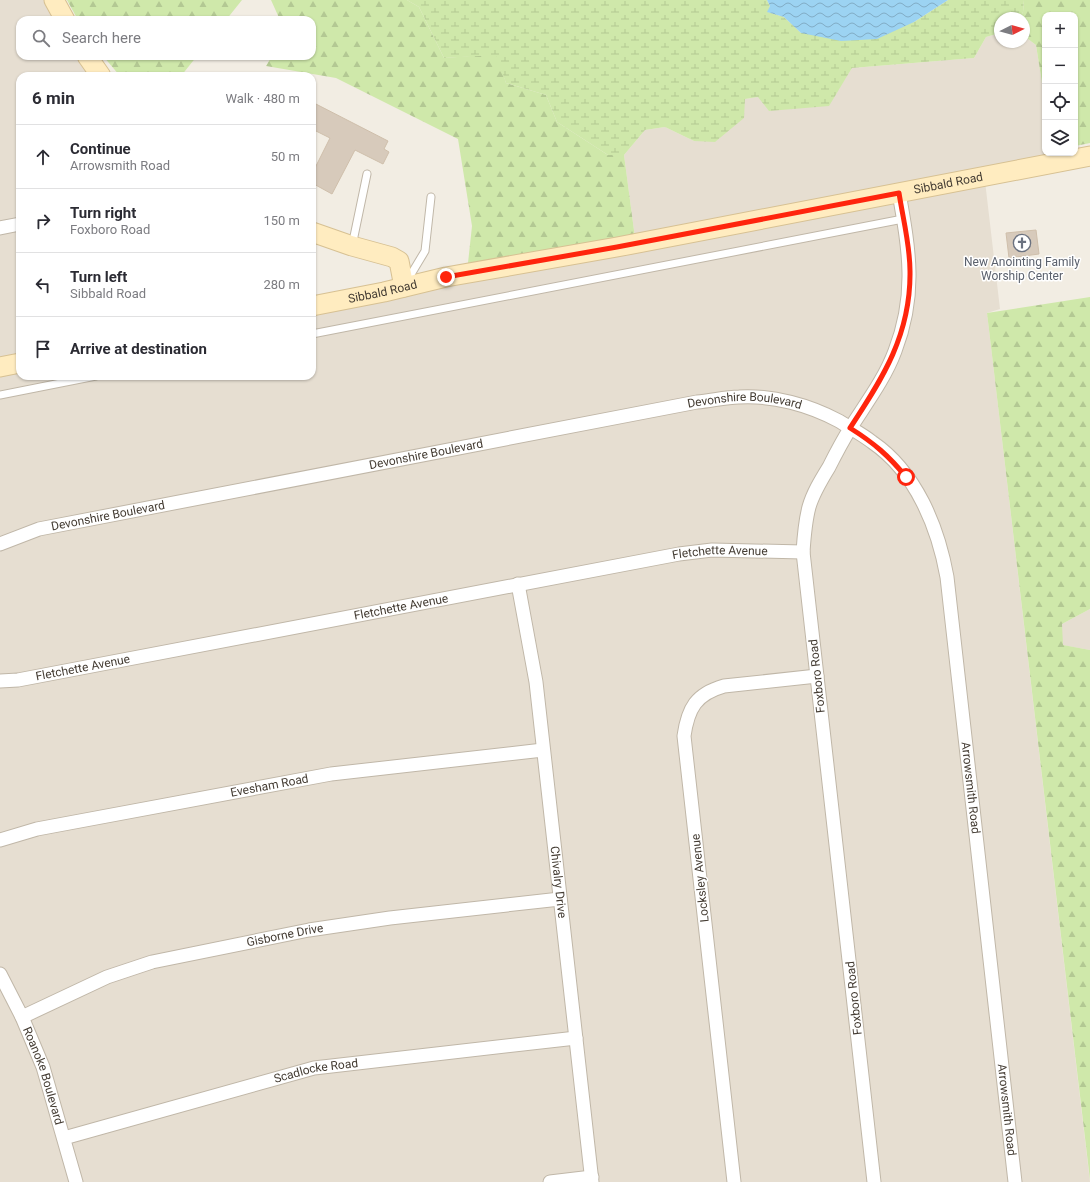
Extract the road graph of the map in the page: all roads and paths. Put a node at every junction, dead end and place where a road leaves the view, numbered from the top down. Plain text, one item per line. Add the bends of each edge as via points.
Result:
1 (54, 0) edge
2 (63, 16) edge
3 (90, 60) edge
4 (98, 72) edge
5 (1090, 156) edge
6 (368, 174) dead end
7 (899, 193) junction
8 (431, 197) dead end
9 (903, 219) junction
10 (16, 225) edge
11 (0, 228) edge
12 (316, 233) edge
13 (352, 246) junction
14 (404, 287) junction
15 (316, 305) edge
16 (316, 333) edge
17 (16, 364) edge
18 (0, 367) edge
19 (76, 380) edge
20 (0, 395) edge
21 (850, 428) junction
22 (0, 544) edge
23 (803, 552) junction
24 (518, 584) junction
25 (817, 676) junction
26 (0, 681) edge
27 (543, 750) junction
28 (0, 840) edge
29 (560, 899) junction
30 (0, 974) edge
31 (22, 1017) junction
32 (576, 1038) junction
33 (64, 1138) junction
34 (592, 1180) edge
35 (76, 1182) edge
36 (550, 1182) edge
37 (734, 1182) edge
38 (874, 1182) edge
39 (1015, 1182) edge

1 - 2 street
3 - 4 street
5 - 7 street, Sibbald Road
6 - 13 lane
7 - 9 street, Foxboro Road
7 - 14 street, Sibbald Road
8 - 14 lane via 425,251
9 - 16 lane
9 - 21 street, Foxboro Road via 910,271 910,292 906,312 896,350 883,377
10 - 11 street
12 - 13 street
13 - 14 street via 399,261
14 - 15 street, Sibbald Road
17 - 18 street
19 - 20 lane
21 - 22 street, Devonshire Boulevard via 820,411 791,403 766,398 740,397 718,400 40,529
21 - 23 street, Foxboro Road via 814,493 805,526
21 - 39 street, Arrowsmith Road via 879,447 906,477 922,501 942,549
23 - 24 street, Fletchette Avenue via 712,550
23 - 25 street, Foxboro Road
24 - 26 street, Fletchette Avenue via 18,680
24 - 27 street, Chivalry Drive via 532,655
25 - 37 street, Locksley Avenue via 724,686 710,690 699,698 690,710 686,722 684,736
25 - 38 street, Foxboro Road
27 - 28 street, Evesham Road via 331,774 37,829
27 - 29 street, Chivalry Drive
29 - 31 street, Gisborne Drive via 390,918 310,930 152,962 107,977
29 - 32 street, Chivalry Drive
30 - 31 street, Roanoke Boulevard
31 - 33 street, Roanoke Boulevard via 42,1067
32 - 33 street, Scadlocke Road via 307,1070
32 - 34 street, Chivalry Drive
33 - 35 street, Roanoke Boulevard
34 - 36 street

